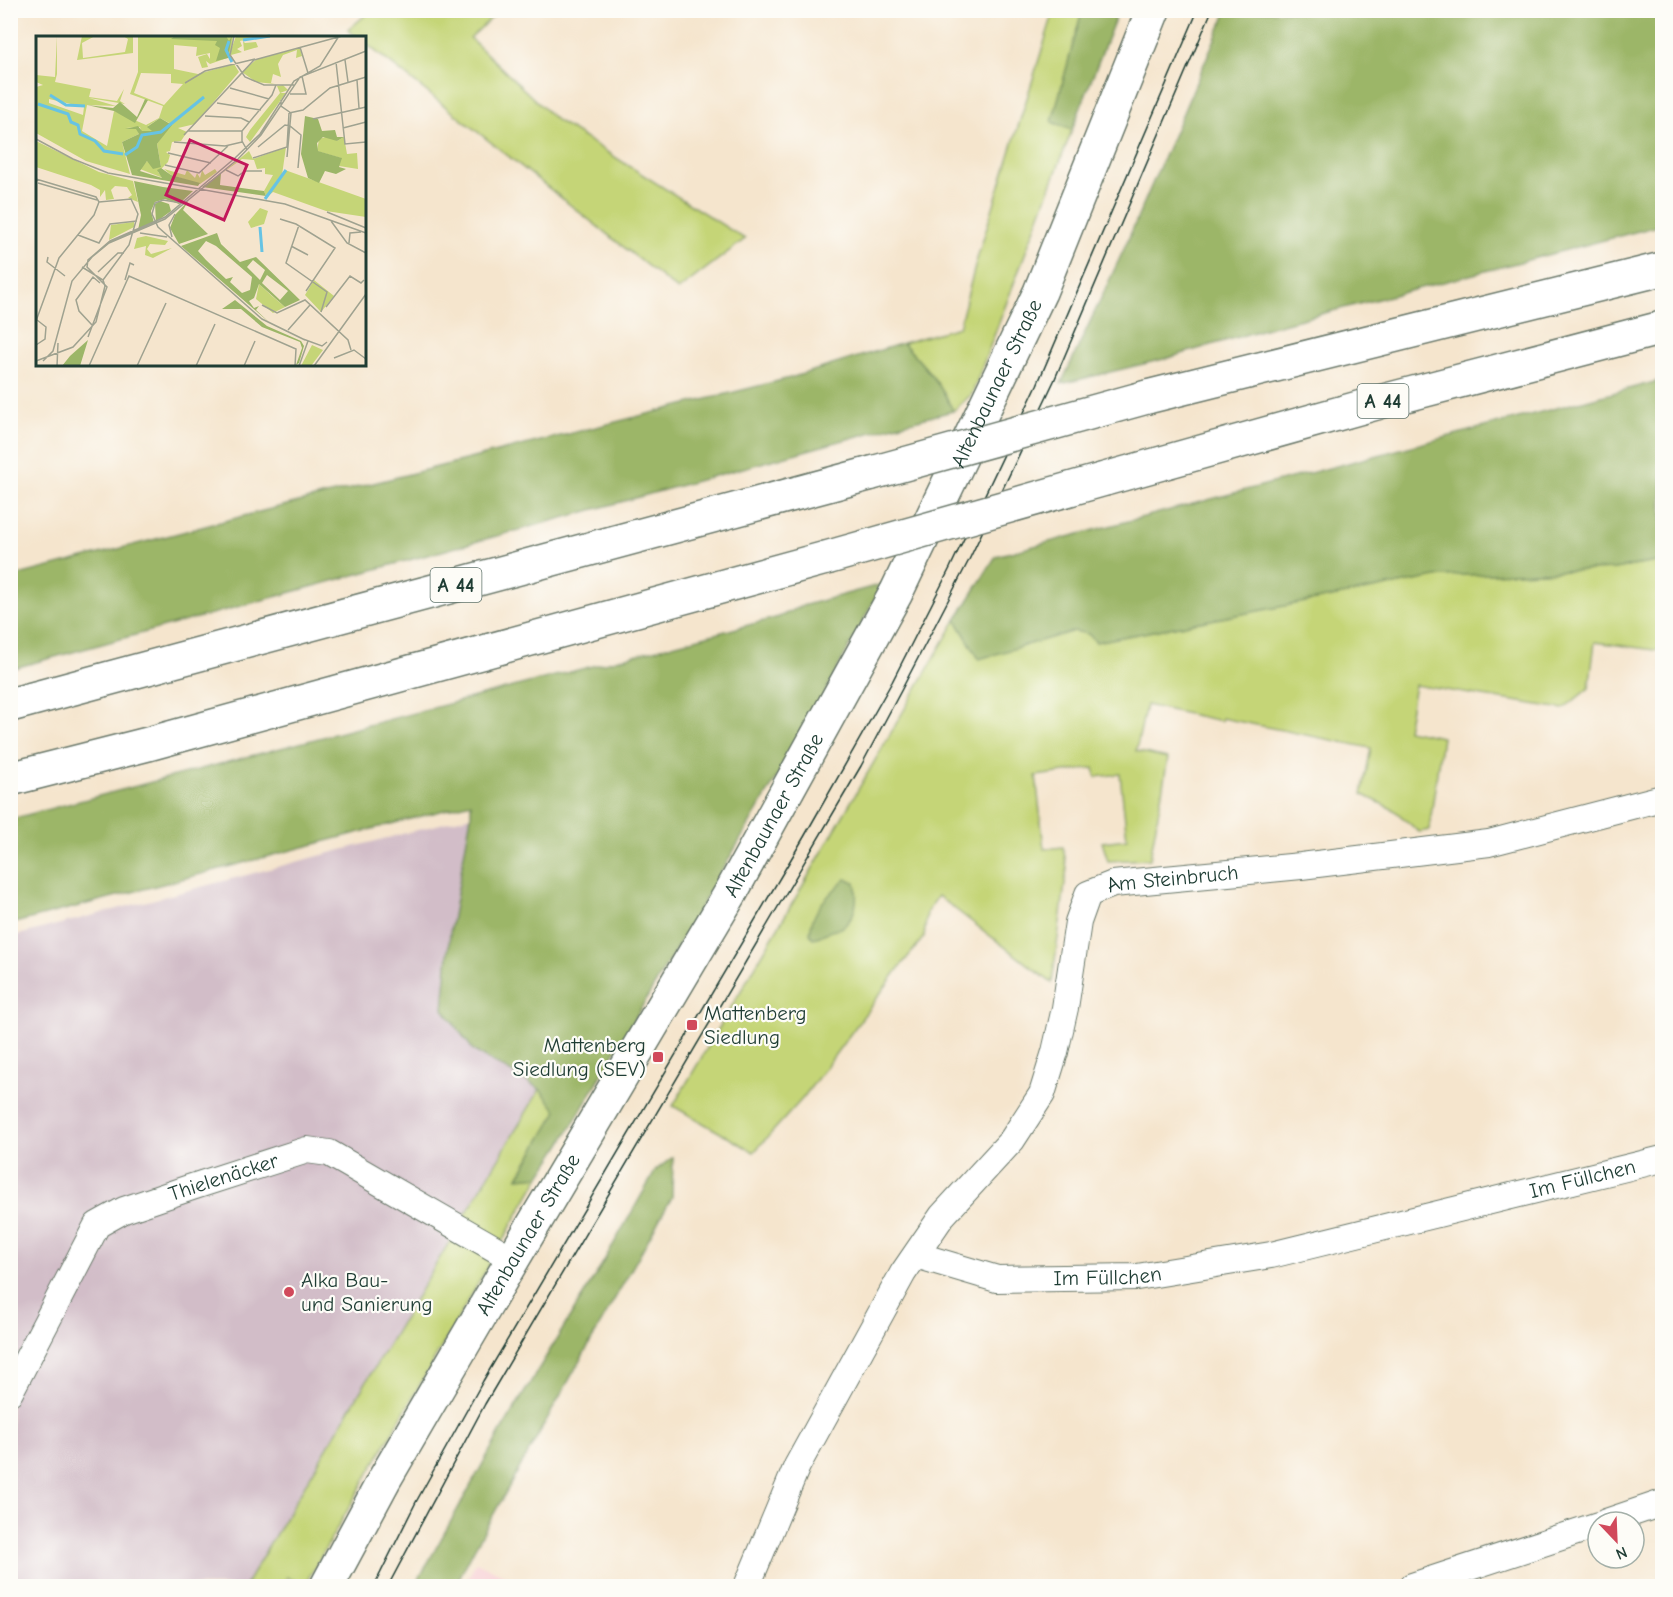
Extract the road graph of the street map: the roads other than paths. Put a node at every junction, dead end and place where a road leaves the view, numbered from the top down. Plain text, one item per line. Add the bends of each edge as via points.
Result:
1 (1155, 16) edge
2 (1662, 268) edge
3 (1662, 328) edge
4 (10, 705) edge
5 (10, 779) edge
6 (1662, 798) edge
7 (1662, 1159) edge
8 (916, 1255) junction
9 (513, 1259) junction
10 (10, 1392) edge
11 (1662, 1503) edge
12 (1641, 1510) edge
13 (1586, 1529) edge
14 (327, 1587) edge
15 (747, 1587) edge
16 (1412, 1587) edge

1 - 9 main road, Altenbaunaer Straße via 1040,292 896,592 730,894
2 - 4 main road, A 44, bridge via 1147,398
3 - 5 main road, A 44, bridge
6 - 8 street, Am Steinbruch via 1489,843 1113,884 1088,894 1078,922 1065,1008 1042,1094 1012,1140 942,1216
7 - 8 street, Im Füllchen via 1271,1255 1137,1277 997,1279
8 - 15 street via 797,1466
9 - 10 street, Thielenäcker via 329,1153 307,1150 135,1206 97,1225
9 - 14 main road, Altenbaunaer Straße via 384,1480
11 - 12 street
13 - 16 street

